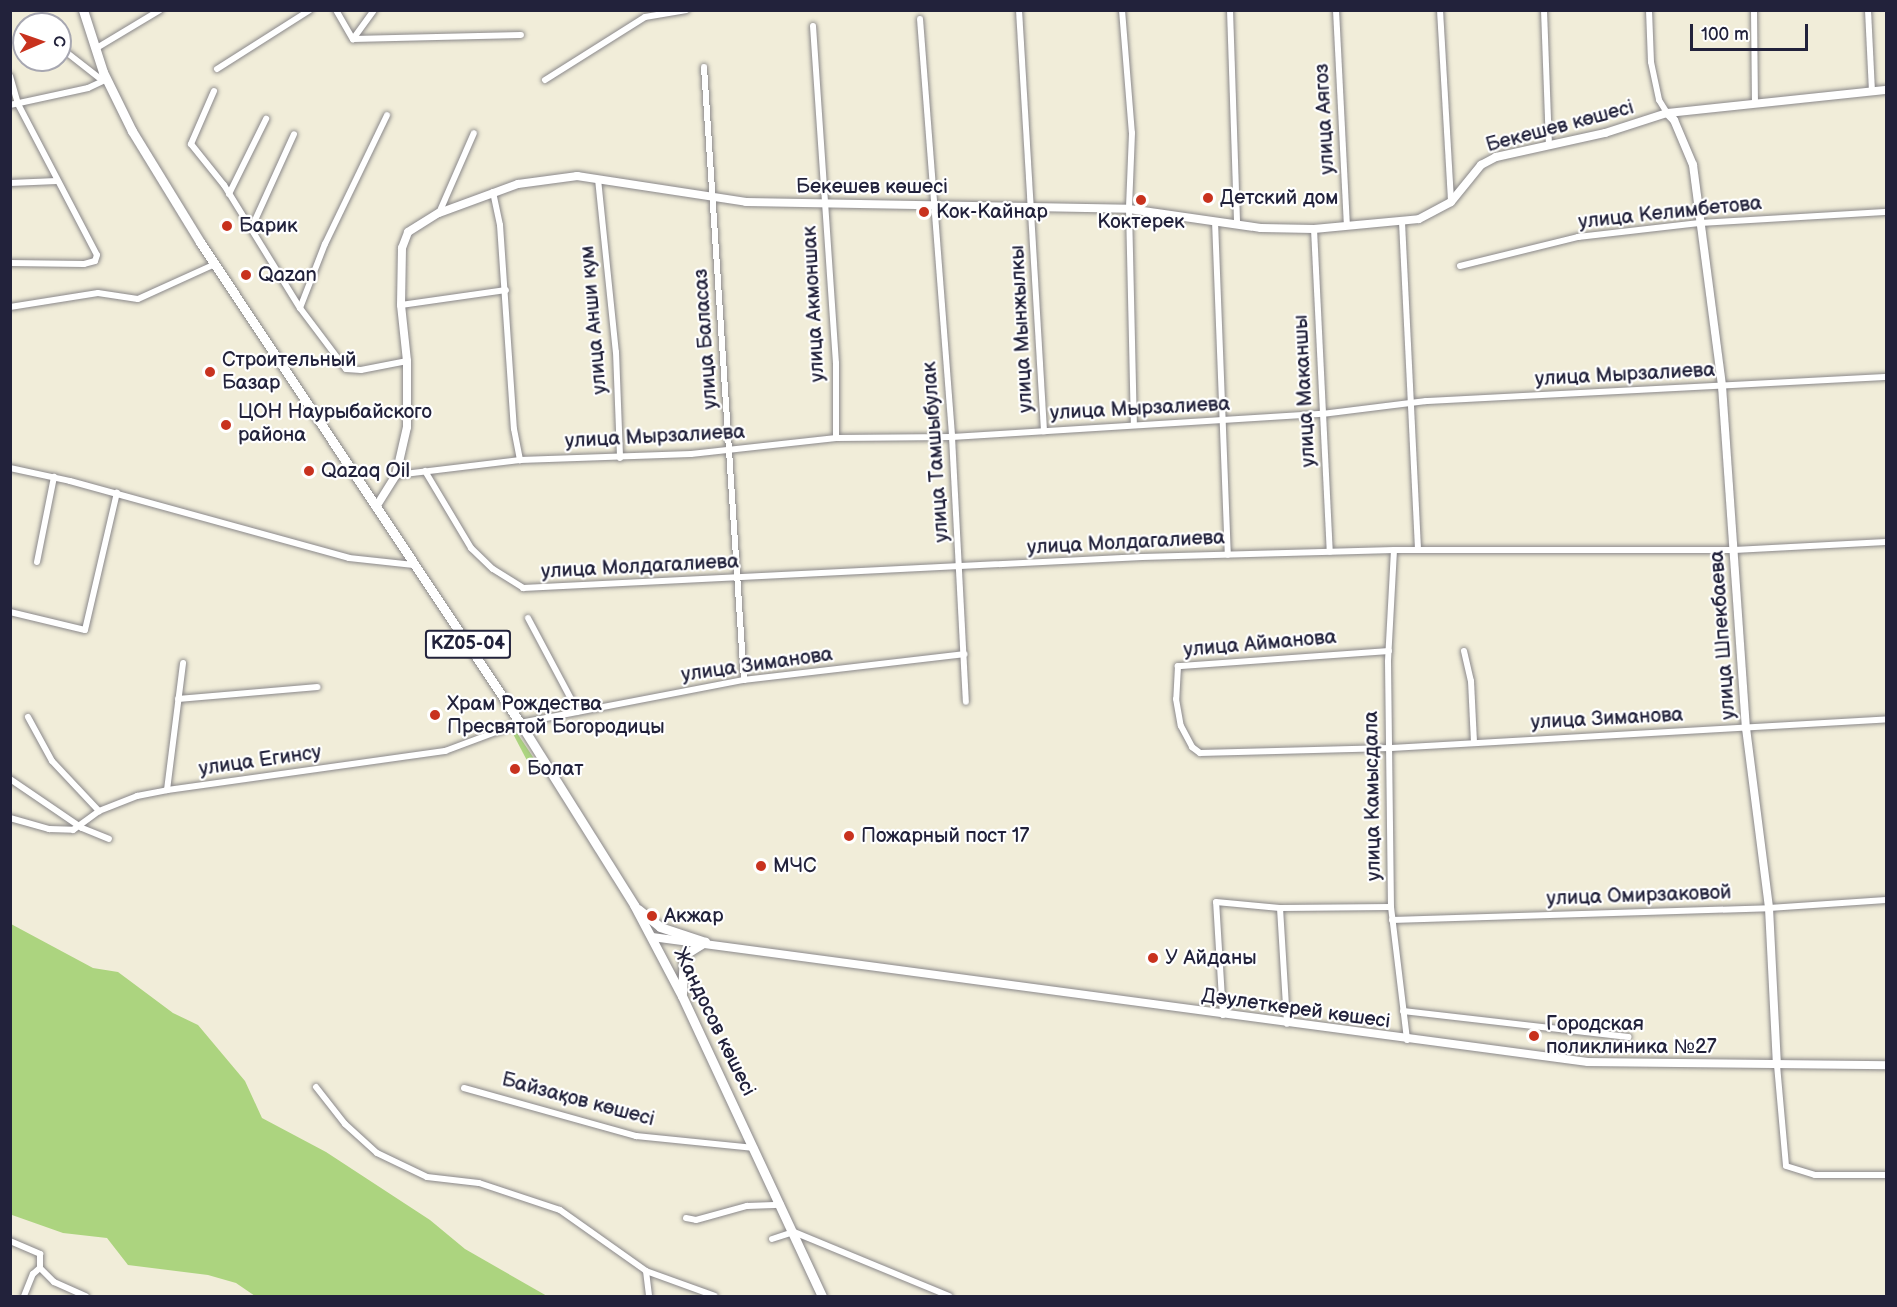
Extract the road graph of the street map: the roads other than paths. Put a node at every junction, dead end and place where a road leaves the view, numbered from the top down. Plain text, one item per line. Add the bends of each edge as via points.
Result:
1 (82, 10) edge
2 (160, 10) edge
3 (310, 10) edge
4 (336, 10) edge
5 (374, 10) edge
6 (686, 10) edge
7 (1019, 10) edge
8 (1122, 10) edge
9 (1230, 10) edge
10 (1336, 10) edge
11 (1440, 10) edge
12 (1544, 10) edge
13 (1649, 10) edge
14 (1754, 10) edge
15 (1868, 10) edge
16 (659, 13) edge
17 (920, 19) dead end
18 (813, 26) dead end
19 (521, 35) dead end
20 (353, 39) junction
21 (95, 49) junction
22 (72, 56) edge
23 (704, 67) dead end
24 (217, 69) dead end
25 (10, 76) edge
26 (104, 80) junction
27 (545, 80) dead end
28 (1887, 90) edge
29 (214, 91) dead end
30 (1872, 91) junction
31 (1755, 103) junction
32 (18, 104) junction
33 (10, 105) edge
34 (1667, 113) junction
35 (387, 115) dead end
36 (266, 119) dead end
37 (474, 133) dead end
38 (294, 134) dead end
39 (1549, 144) junction
40 (598, 178) junction
41 (57, 181) junction
42 (10, 183) edge
43 (493, 192) junction
44 (229, 194) junction
45 (712, 197) junction
46 (933, 201) junction
47 (1451, 202) junction
48 (825, 204) junction
49 (1033, 205) junction
50 (1129, 209) junction
51 (1887, 212) edge
52 (439, 213) junction
53 (1215, 221) junction
54 (1402, 222) junction
55 (1699, 224) junction
56 (1238, 225) junction
57 (1347, 226) junction
58 (250, 229) junction
59 (1314, 229) junction
60 (10, 263) edge
61 (215, 264) junction
62 (1460, 267) dead end
63 (506, 290) junction
64 (401, 305) junction
65 (10, 307) edge
66 (300, 308) junction
67 (407, 361) junction
68 (1887, 376) edge
69 (1722, 386) junction
70 (1414, 404) junction
71 (1322, 414) junction
72 (1222, 421) junction
73 (1134, 424) junction
74 (1044, 431) junction
75 (952, 437) junction
76 (836, 438) junction
77 (731, 450) junction
78 (620, 458) junction
79 (520, 460) junction
80 (10, 468) edge
81 (425, 471) junction
82 (396, 475) junction
83 (54, 477) junction
84 (117, 493) junction
85 (376, 507) junction
86 (1887, 542) edge
87 (1394, 550) junction
88 (1418, 550) junction
89 (1734, 550) junction
90 (1330, 552) junction
91 (1228, 555) junction
92 (37, 562) dead end
93 (414, 565) junction
94 (961, 567) junction
95 (736, 579) junction
96 (10, 612) edge
97 (528, 618) dead end
98 (1389, 651) junction
99 (1464, 651) dead end
100 (964, 654) junction
101 (183, 663) dead end
102 (744, 680) junction
103 (317, 687) dead end
104 (178, 699) junction
105 (966, 702) dead end
106 (578, 712) junction
107 (28, 717) dead end
108 (1887, 719) edge
109 (520, 723) junction
110 (1746, 728) junction
111 (1474, 743) junction
112 (1390, 748) junction
113 (1329, 750) joint
114 (10, 779) edge
115 (166, 790) junction
116 (99, 811) junction
117 (10, 818) edge
118 (82, 828) junction
119 (109, 839) dead end
120 (1887, 900) edge
121 (634, 905) junction
122 (1391, 907) junction
123 (1280, 908) junction
124 (1769, 908) junction
125 (1392, 920) junction
126 (652, 938) junction
127 (705, 942) junction
128 (682, 996) junction
129 (1403, 1011) junction
130 (1223, 1016) junction
131 (1287, 1024) junction
132 (1629, 1037) dead end
133 (1407, 1040) junction
134 (1777, 1065) junction
135 (1887, 1065) edge
136 (316, 1087) dead end
137 (464, 1088) dead end
138 (755, 1148) junction
139 (1887, 1175) edge
140 (781, 1205) junction
141 (686, 1218) dead end
142 (794, 1232) junction
143 (772, 1239) dead end
144 (10, 1241) edge
145 (40, 1268) junction
146 (646, 1271) junction
147 (24, 1296) edge
148 (86, 1296) edge
149 (650, 1296) edge
150 (715, 1296) edge
151 (822, 1296) edge
152 (949, 1296) edge

1 - 21 main road, Жандосов көшесі / KZ05-04
2 - 21 street
3 - 24 street
4 - 20 street
5 - 20 street
6 - 16 street
7 - 49 street, улица Мынжылкы
8 - 50 street via 1132,133
9 - 56 street
10 - 57 street, улица Аягоз
11 - 47 street
12 - 39 street
13 - 34 street via 1651,62 1659,100
14 - 31 street
15 - 30 street
16 - 27 street via 645,17
17 - 46 street, улица Тамшыбулак
18 - 48 street, улица Акмоншак
19 - 20 street
21 - 26 main road, Жандосов көшесі / KZ05-04
22 - 26 street
23 - 45 street, улица Баласаз
25 - 32 street
26 - 32 street via 88,88
26 - 61 main road, Жандосов көшесі / KZ05-04
28 - 30 main road, Бекешев көшесі
29 - 44 street via 190,144
30 - 31 main road, Бекешев көшесі
31 - 34 main road, Бекешев көшесі
32 - 33 street
32 - 41 street
34 - 39 main road, Бекешев көшесі via 1605,133
34 - 55 street, улица Шпекбаева via 1674,120 1693,165
35 - 66 street via 325,243
36 - 44 street
37 - 52 street
38 - 58 street
39 - 47 main road, Бекешев көшесі via 1496,157 1481,165
40 - 43 main road, Бекешев көшесі via 538,180
40 - 45 main road, Бекешев көшесі
40 - 78 street, улица Анши кум via 616,352
41 - 42 street
41 - 60 street via 96,251 95,261 39,266
43 - 52 main road, Бекешев көшесі
43 - 63 street
44 - 58 street
45 - 48 main road, Бекешев көшесі
45 - 77 street, улица Баласаз
46 - 48 main road, Бекешев көшесі
46 - 49 main road, Бекешев көшесі
46 - 75 street, улица Тамшыбулак
47 - 54 main road, Бекешев көшесі via 1419,219
48 - 76 street, улица Акмоншак via 836,363
49 - 50 main road, Бекешев көшесі
49 - 74 street, улица Мынжылкы
50 - 53 main road, Бекешев көшесі
50 - 73 street
51 - 55 street, улица Келимбетова
52 - 64 main road, Бекешев көшесі via 408,232 402,248
53 - 56 main road, Бекешев көшесі
53 - 72 street
54 - 57 main road, Бекешев көшесі
54 - 70 street
55 - 62 street, улица Келимбетова via 1578,237
55 - 69 street, улица Шпекбаева
56 - 59 main road, Бекешев көшесі
57 - 59 main road, Бекешев көшесі
58 - 66 street
59 - 71 street, улица Маканшы
61 - 65 street via 138,299 98,293
61 - 85 main road, Жандосов көшесі / KZ05-04
63 - 64 street
63 - 79 street via 513,418
64 - 67 main road, Бекешев көшесі
66 - 67 street via 346,369
67 - 82 main road, Бекешев көшесі via 407,427
68 - 69 street, улица Мырзалиева
69 - 70 street, улица Мырзалиева
69 - 89 street, улица Шпекбаева
70 - 71 street, улица Мырзалиева
70 - 88 street
71 - 72 street, улица Мырзалиева
71 - 90 street, улица Маканшы
72 - 73 street, улица Мырзалиева
72 - 91 street
73 - 74 street, улица Мырзалиева
74 - 75 street, улица Мырзалиева
75 - 76 street, улица Мырзалиева
75 - 94 street, улица Тамшыбулак
76 - 77 street, улица Мырзалиева
77 - 78 street, улица Мырзалиева
77 - 95 street, улица Баласаз
78 - 79 street, улица Мырзалиева
79 - 81 street, улица Мырзалиева
80 - 83 street
81 - 82 street, улица Мырзалиева
81 - 95 street, улица Молдагалиева via 471,548 493,569 523,588
82 - 85 main road, Бекешев көшесі
83 - 84 street
83 - 92 street
84 - 93 street via 349,558
84 - 96 street via 85,630
85 - 93 main road, Жандосов көшесі / KZ05-04
86 - 89 street, улица Молдагалиева
87 - 88 street, улица Молдагалиева
87 - 90 street, улица Молдагалиева
87 - 98 street, улица Камысдала
88 - 89 street, улица Молдагалиева
89 - 110 street, улица Шпекбаева
90 - 91 street, улица Молдагалиева
91 - 94 street, улица Молдагалиева
93 - 109 main road, Жандосов көшесі / KZ05-04
94 - 95 street, улица Молдагалиева
94 - 100 street, улица Тамшыбулак
95 - 102 street, улица Баласаз
97 - 106 street
98 - 112 street, улица Камысдала
98 - 113 street, улица Айманова via 1176,667 1179,719 1196,752
99 - 111 street via 1471,681
100 - 102 street, улица Зиманова
100 - 105 street, улица Тамшыбулак
101 - 104 street
102 - 106 street, улица Зиманова
103 - 104 street
104 - 115 street
106 - 109 street, улица Зиманова
107 - 116 street via 52,761
108 - 110 street, улица Зиманова
109 - 115 street, улица Егинсу via 445,751
109 - 121 main road, Жандосов көшесі / KZ05-04
110 - 111 street, улица Зиманова
110 - 124 street, улица Шпекбаева
111 - 112 street, улица Зиманова
112 - 113 street, улица Зиманова
112 - 122 street, улица Камысдала
114 - 118 street
115 - 116 street, улица Егинсу
116 - 118 street, улица Егинсу
117 - 118 street via 49,829
118 - 119 street
120 - 124 street, улица Омирзаковой
121 - 126 main road, Жандосов көшесі / KZ05-04
121 - 127 main road via 660,927
122 - 123 street
122 - 125 street, улица Камысдала
123 - 130 street via 1216,902
123 - 131 street
124 - 125 street, улица Омирзаковой
124 - 134 street, улица Шпекбаева
125 - 129 street, улица Камысдала
126 - 127 main road, Дәулеткерей көшесі
126 - 128 main road, Жандосов көшесі / KZ05-04
127 - 128 main road via 691,948 681,962
127 - 130 main road, Дәулеткерей көшесі
128 - 138 main road, Жандосов көшесі / KZ05-04
129 - 132 street
129 - 133 street, улица Камысдала
130 - 131 main road, Дәулеткерей көшесі
131 - 133 main road, Дәулеткерей көшесі
133 - 134 main road, Дәулеткерей көшесі via 1588,1062
134 - 135 main road, Дәулеткерей көшесі
134 - 139 street, улица Шпекбаева via 1783,1162 1801,1173
136 - 146 street via 345,1124 378,1153 427,1177 479,1183 560,1210
137 - 138 street, Байзақов көшесі via 636,1137
138 - 140 main road, Жандосов көшесі / KZ05-04
140 - 141 street via 747,1206 696,1220
140 - 142 main road, Жандосов көшесі / KZ05-04
142 - 143 street
142 - 151 main road, Жандосов көшесі / KZ05-04
142 - 152 street
144 - 145 street via 40,1254
145 - 147 street via 33,1274
145 - 148 street via 54,1282
146 - 149 street
146 - 150 street

